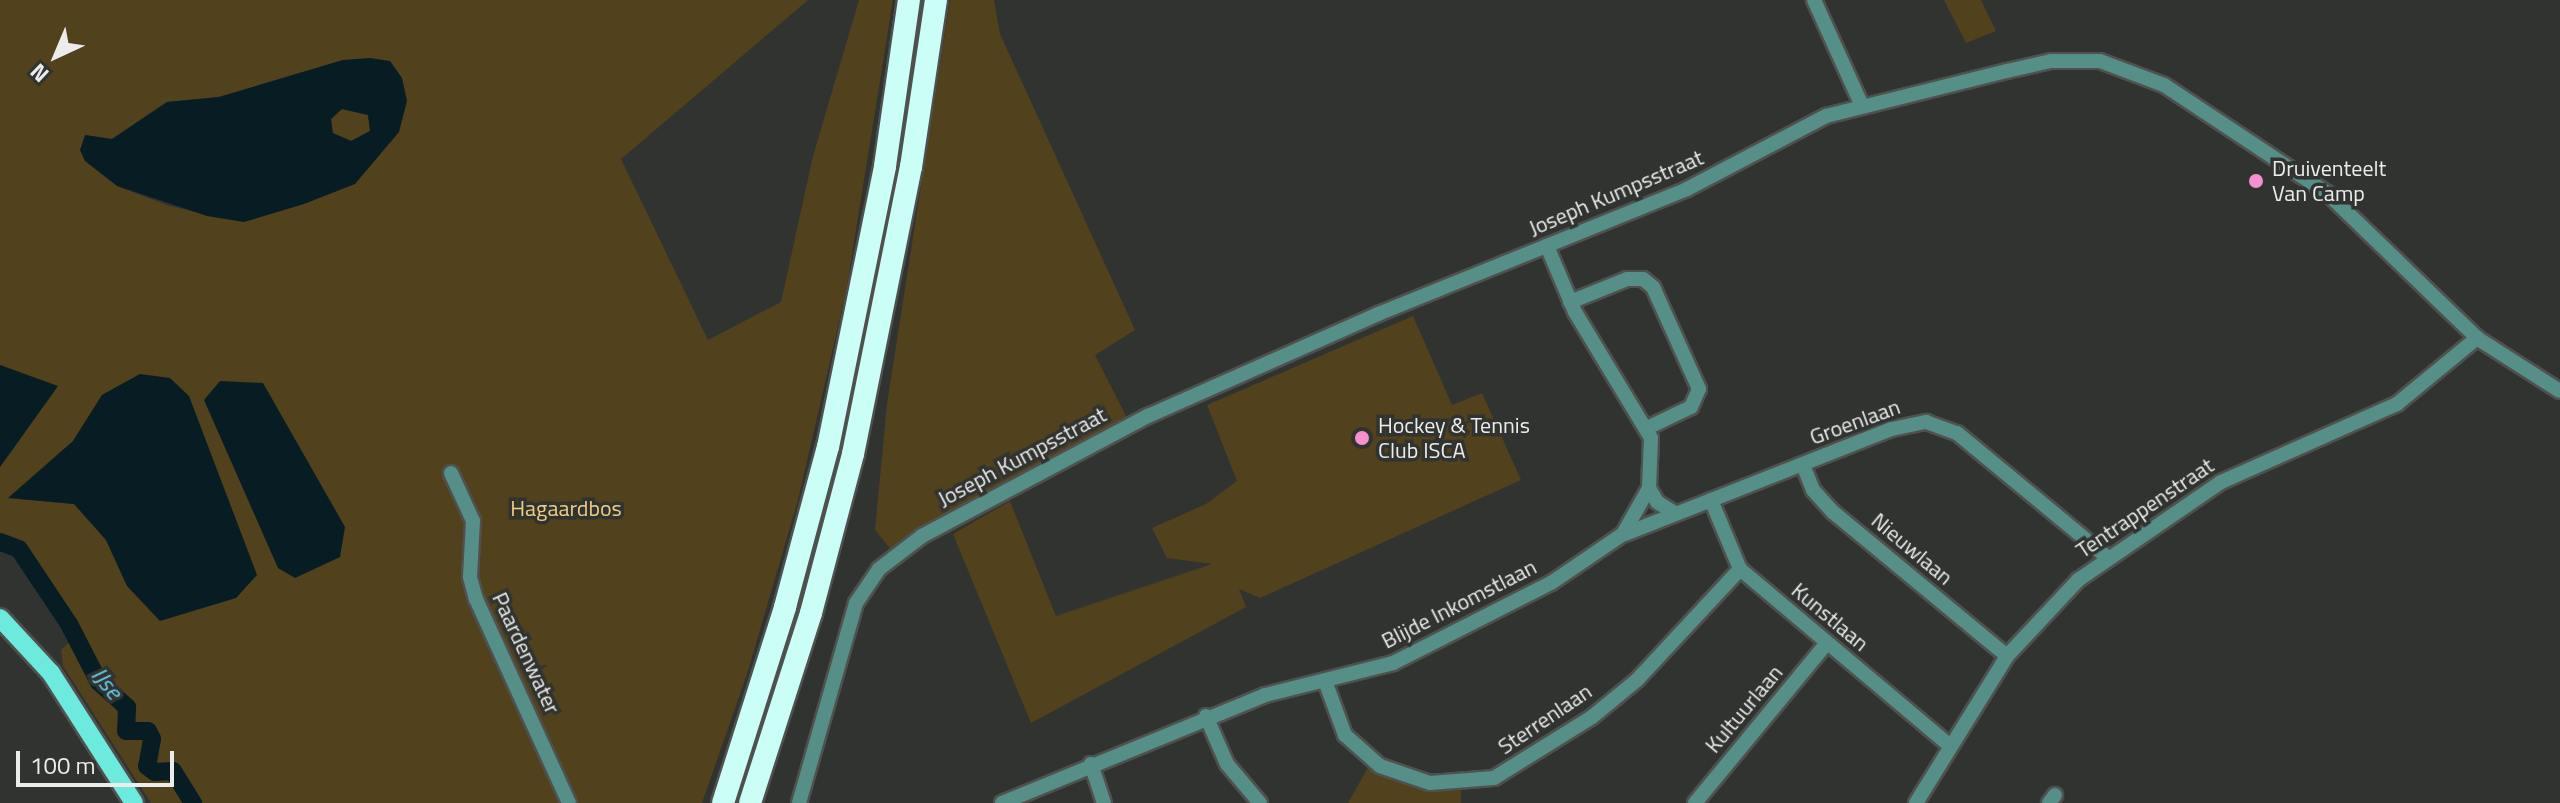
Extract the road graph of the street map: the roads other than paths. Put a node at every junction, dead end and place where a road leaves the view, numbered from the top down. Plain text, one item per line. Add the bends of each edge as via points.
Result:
1 (909, 0) edge
2 (936, 0) edge
3 (1814, 0) edge
4 (1862, 106) junction
5 (1547, 246) junction
6 (1570, 302) junction
7 (2477, 338) junction
8 (2560, 391) edge
9 (1649, 427) junction
10 (1803, 465) junction
11 (451, 473) dead end
12 (1649, 488) junction
13 (1711, 500) junction
14 (1676, 514) junction
15 (1623, 534) junction
16 (2108, 558) junction
17 (1740, 569) junction
18 (0, 618) edge
19 (1827, 643) junction
20 (2007, 656) junction
21 (1325, 681) junction
22 (1206, 716) junction
23 (1950, 746) junction
24 (1091, 764) junction
25 (134, 803) edge
26 (569, 803) edge
27 (723, 803) edge
28 (750, 803) edge
29 (799, 803) edge
30 (1002, 803) edge
31 (1104, 803) edge
32 (1260, 803) edge
33 (1695, 803) edge
34 (1916, 803) edge

1 - 27 highway via 882,180 828,447 785,607
2 - 28 highway via 897,244 853,454 811,613
3 - 4 street
4 - 5 street, Joseph Kumpsstraat via 1826,116 1719,175
4 - 7 street, Joseph Kumpsstraat via 2051,61 2100,61 2142,73 2327,193
5 - 6 street
5 - 29 street, Joseph Kumpsstraat via 1148,416 906,546 870,580 852,614
6 - 9 street
6 - 9 street via 1627,279 1643,279 1653,287 1699,389 1691,407
7 - 8 street, Joseph Kumpsstraat
7 - 16 street, Tentrappenstraat via 2397,404 2221,482
9 - 12 street, Blijde Inkomstlaan
10 - 13 street, Groenlaan
10 - 16 street, Groenlaan via 1910,423 1942,425
10 - 20 street, Nieuwlaan via 1813,490 1833,512
11 - 26 street, Paardenwater via 473,521 470,577 480,609
12 - 14 street via 1657,502
12 - 15 street, Blijde Inkomstlaan
13 - 14 street, Groenlaan
13 - 17 street, Kunstlaan
14 - 15 street, Groenlaan
15 - 21 street, Blijde Inkomstlaan via 1551,583 1393,663
16 - 20 street, Tentrappenstraat via 2064,592
17 - 19 street, Kunstlaan
17 - 21 street, Sterrenlaan via 1637,680 1592,717 1494,778 1430,783 1380,766 1345,735
18 - 25 main road via 51,673
19 - 23 street, Kunstlaan
19 - 33 street, Kultuurlaan
20 - 23 street, Tentrappenstraat
21 - 22 street, Blijde Inkomstlaan
22 - 24 street, Blijde Inkomstlaan
22 - 32 street via 1227,764
23 - 34 street, Tentrappenstraat
24 - 30 street, Blijde Inkomstlaan
24 - 31 street

